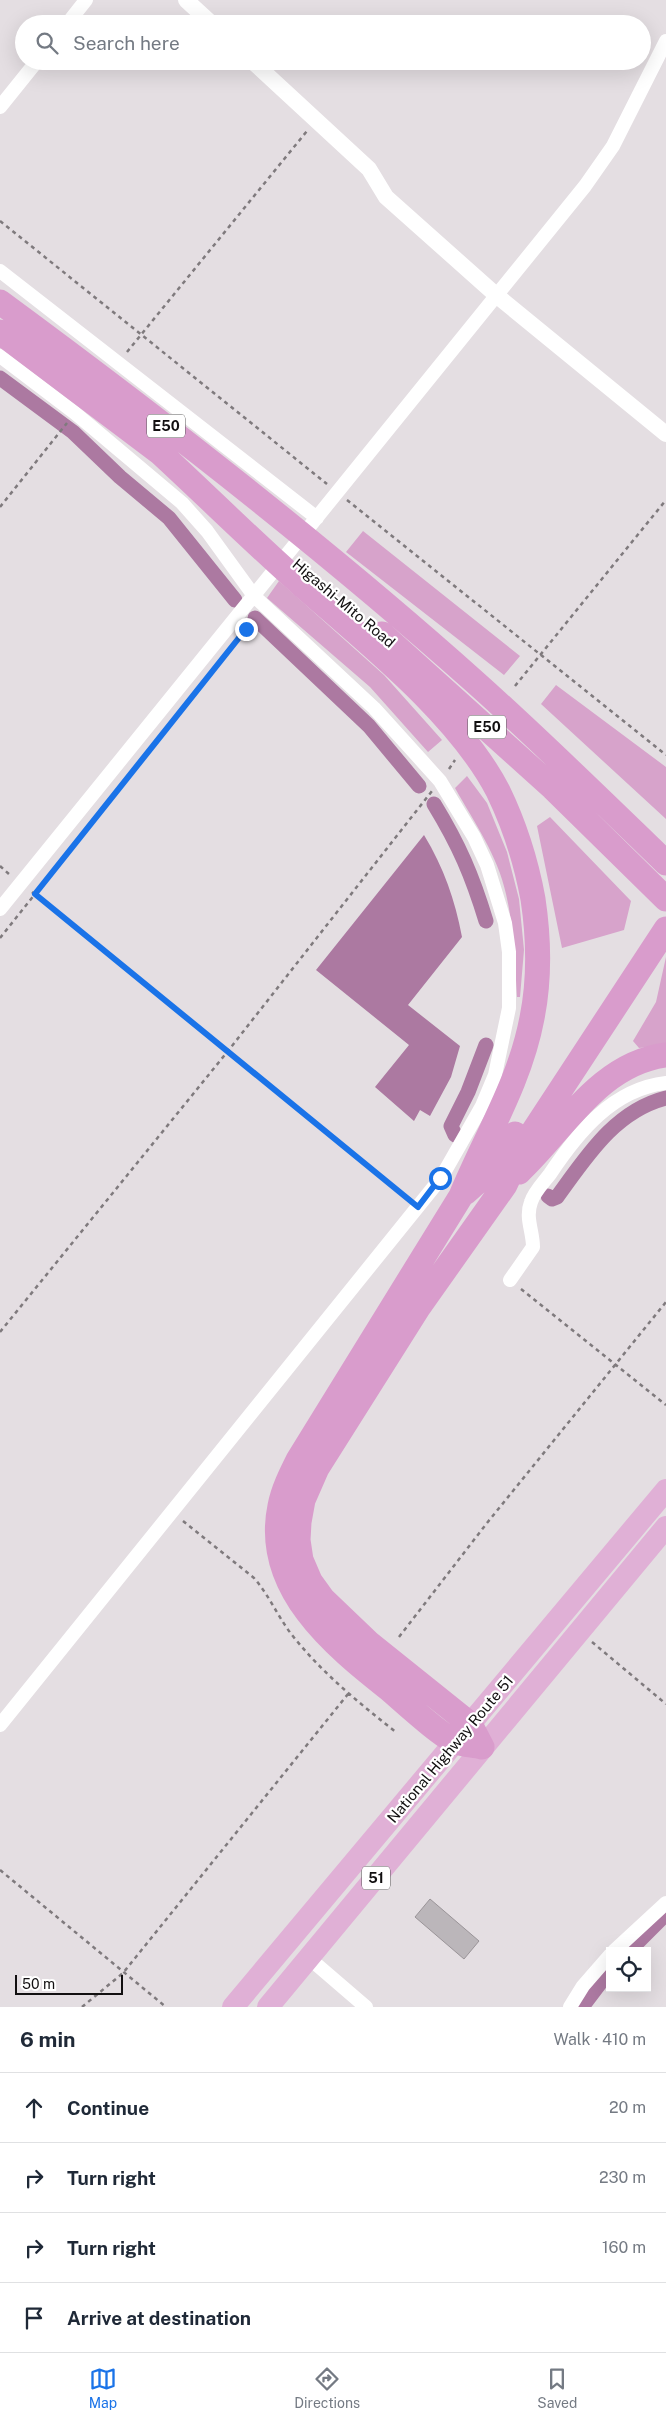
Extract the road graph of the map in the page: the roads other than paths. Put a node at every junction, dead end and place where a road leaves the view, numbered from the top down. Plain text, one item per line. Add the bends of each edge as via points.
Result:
1 (86, 0) edge
2 (186, 0) edge
3 (74, 15) edge
4 (202, 15) edge
5 (666, 41) edge
6 (30, 70) edge
7 (262, 70) edge
8 (0, 107) edge
9 (0, 271) edge
10 (496, 295) junction
11 (0, 302) edge
12 (0, 332) edge
13 (0, 356) edge
14 (666, 434) edge
15 (317, 518) junction
16 (306, 580) junction
17 (254, 596) junction
18 (430, 643) junction
19 (666, 839) edge
20 (666, 863) edge
21 (663, 898) edge
22 (0, 909) edge
23 (666, 929) edge
24 (666, 1055) edge
25 (666, 1084) edge
26 (505, 1185) junction
27 (462, 1196) junction
28 (510, 1280) road end
29 (666, 1490) edge
30 (666, 1526) edge
31 (0, 1725) edge
32 (462, 1733) junction
33 (482, 1747) junction
34 (666, 1903) edge
35 (618, 1947) edge
36 (310, 1958) junction
37 (606, 1960) edge
38 (233, 2007) edge
39 (268, 2007) edge
40 (366, 2007) edge
41 (570, 2007) edge

1 - 3 street
2 - 4 street
5 - 10 street via 613,146 585,186
6 - 8 street
7 - 10 street via 369,169 386,197
9 - 15 street
10 - 14 street
10 - 15 street
11 - 18 highway, Higashi-Mito Road / E50 via 168,427
12 - 16 highway, E50 via 156,449
13 - 17 street via 182,504 207,531
15 - 17 street
16 - 21 highway, Higashi-Mito Road / E50 via 444,688 553,788
16 - 27 highway via 453,728 497,789 524,853 538,948 538,981 532,1018 511,1090
17 - 22 street
17 - 31 street via 374,708 440,781 474,837 496,889 510,952 510,999 504,1040 485,1098 440,1178
18 - 19 highway via 480,676
18 - 20 highway, Higashi-Mito Road / E50 via 566,766
21 - 27 highway via 492,1169
23 - 26 highway via 522,1147
24 - 26 highway via 635,1065 604,1083
25 - 28 street via 632,1092 610,1106 586,1126 563,1154 531,1201 528,1217 533,1247
26 - 32 highway via 418,1308 317,1468 302,1500 299,1522 301,1560 310,1582 323,1599
27 - 32 highway via 298,1460 280,1506 278,1528 284,1572 311,1618 355,1662
29 - 32 highway, National Highway Route 51 / 51
30 - 33 highway, National Highway Route 51 / 51
32 - 33 highway
32 - 38 highway, National Highway Route 51 / 51
33 - 36 highway, National Highway Route 51 / 51
34 - 35 street
36 - 39 highway, National Highway Route 51 / 51
36 - 40 street
37 - 41 street

